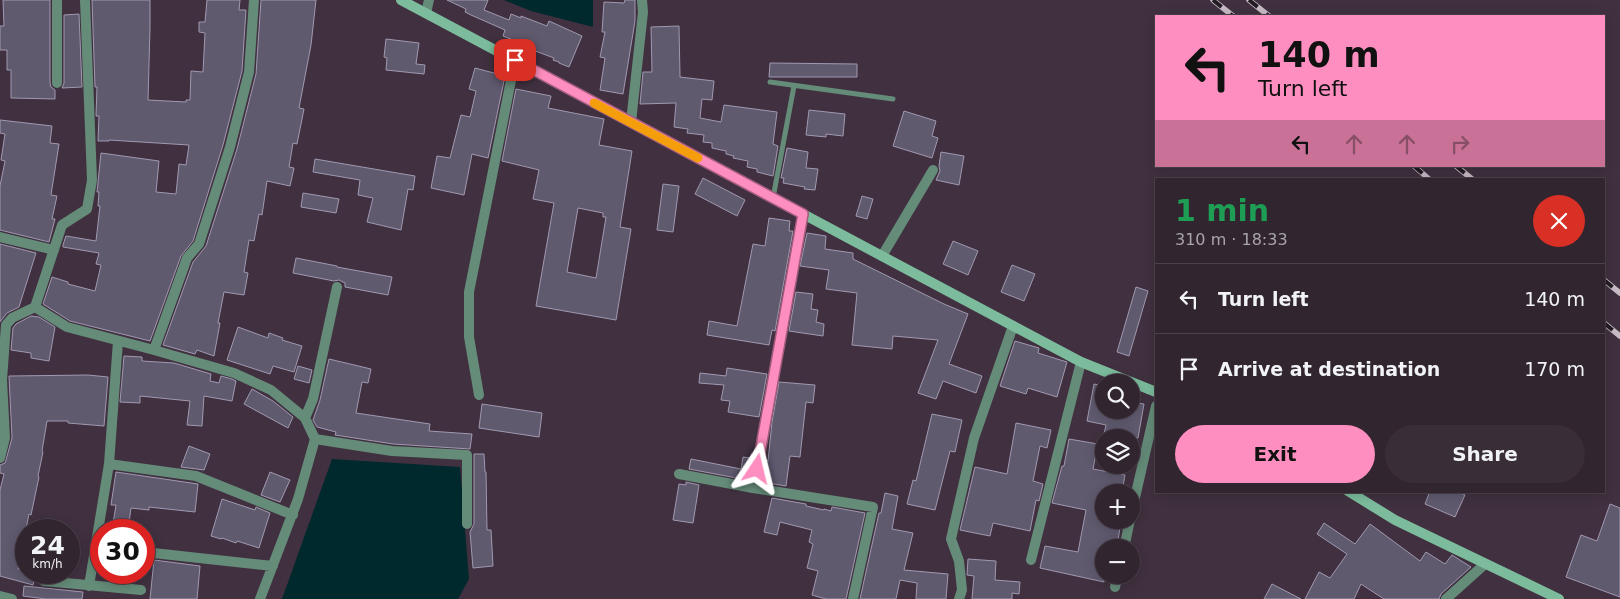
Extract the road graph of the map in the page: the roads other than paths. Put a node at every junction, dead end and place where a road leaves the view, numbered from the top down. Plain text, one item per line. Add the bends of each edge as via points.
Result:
1 (57, 0) edge
2 (85, 0) edge
3 (254, 0) edge
4 (402, 0) edge
5 (428, 0) edge
6 (642, 0) edge
7 (426, 13) junction
8 (515, 60) junction
9 (770, 82) dead end
10 (57, 83) dead end
11 (794, 86) junction
12 (893, 99) dead end
13 (631, 122) junction
14 (933, 170) dead end
15 (773, 198) junction
16 (803, 214) junction
17 (0, 237) edge
18 (54, 250) junction
19 (882, 256) junction
20 (337, 287) dead end
21 (35, 307) junction
22 (0, 316) edge
23 (12, 318) junction
24 (1014, 326) junction
25 (118, 341) junction
26 (154, 350) junction
27 (1081, 362) junction
28 (2, 364) edge
29 (1155, 392) edge
30 (479, 395) dead end
31 (1155, 410) edge
32 (304, 418) junction
33 (315, 438) junction
34 (0, 458) edge
35 (109, 464) junction
36 (678, 474) dead end
37 (1138, 484) edge
38 (753, 488) junction
39 (1351, 493) edge
40 (293, 514) junction
41 (102, 519) edge
42 (467, 524) dead end
43 (155, 553) edge
44 (1032, 560) dead end
45 (1485, 564) junction
46 (273, 566) junction
47 (90, 582) edge
48 (71, 584) edge
49 (1116, 584) edge
50 (89, 586) junction
51 (1115, 587) dead end
52 (141, 590) dead end
53 (0, 596) edge
54 (12, 599) edge
55 (260, 599) edge
56 (854, 599) edge
57 (959, 599) edge
58 (1446, 599) edge
59 (1559, 599) edge

1 - 10 street
2 - 18 street via 92,180 87,209 62,225
3 - 26 street via 249,72 230,147 199,244 187,258
4 - 7 main road
5 - 7 street
6 - 13 street
7 - 8 main road
8 - 13 main road
8 - 30 street via 470,292 469,337
9 - 11 lane
11 - 12 lane
11 - 15 lane
13 - 15 main road
14 - 19 street
15 - 16 main road
16 - 19 main road
16 - 38 street
17 - 18 street
18 - 21 street
19 - 24 main road
20 - 32 street via 313,399
21 - 23 street
21 - 25 street via 67,327
22 - 23 street
23 - 28 street via 6,325
24 - 27 main road
24 - 57 street via 974,438 951,539 959,561 962,590
25 - 26 street
25 - 35 street
26 - 32 street via 234,373 271,390
27 - 29 main road
27 - 44 street
28 - 34 street via 5,438
31 - 37 street
32 - 33 street
33 - 40 street
33 - 42 street via 392,451 468,455
35 - 40 street via 196,476
35 - 41 street
36 - 38 street
38 - 56 street via 873,507
39 - 45 main road via 1395,520
40 - 46 street
43 - 46 street
45 - 58 street
45 - 59 main road
46 - 55 street
47 - 50 street
48 - 50 street
49 - 51 street
50 - 52 street
53 - 54 street

